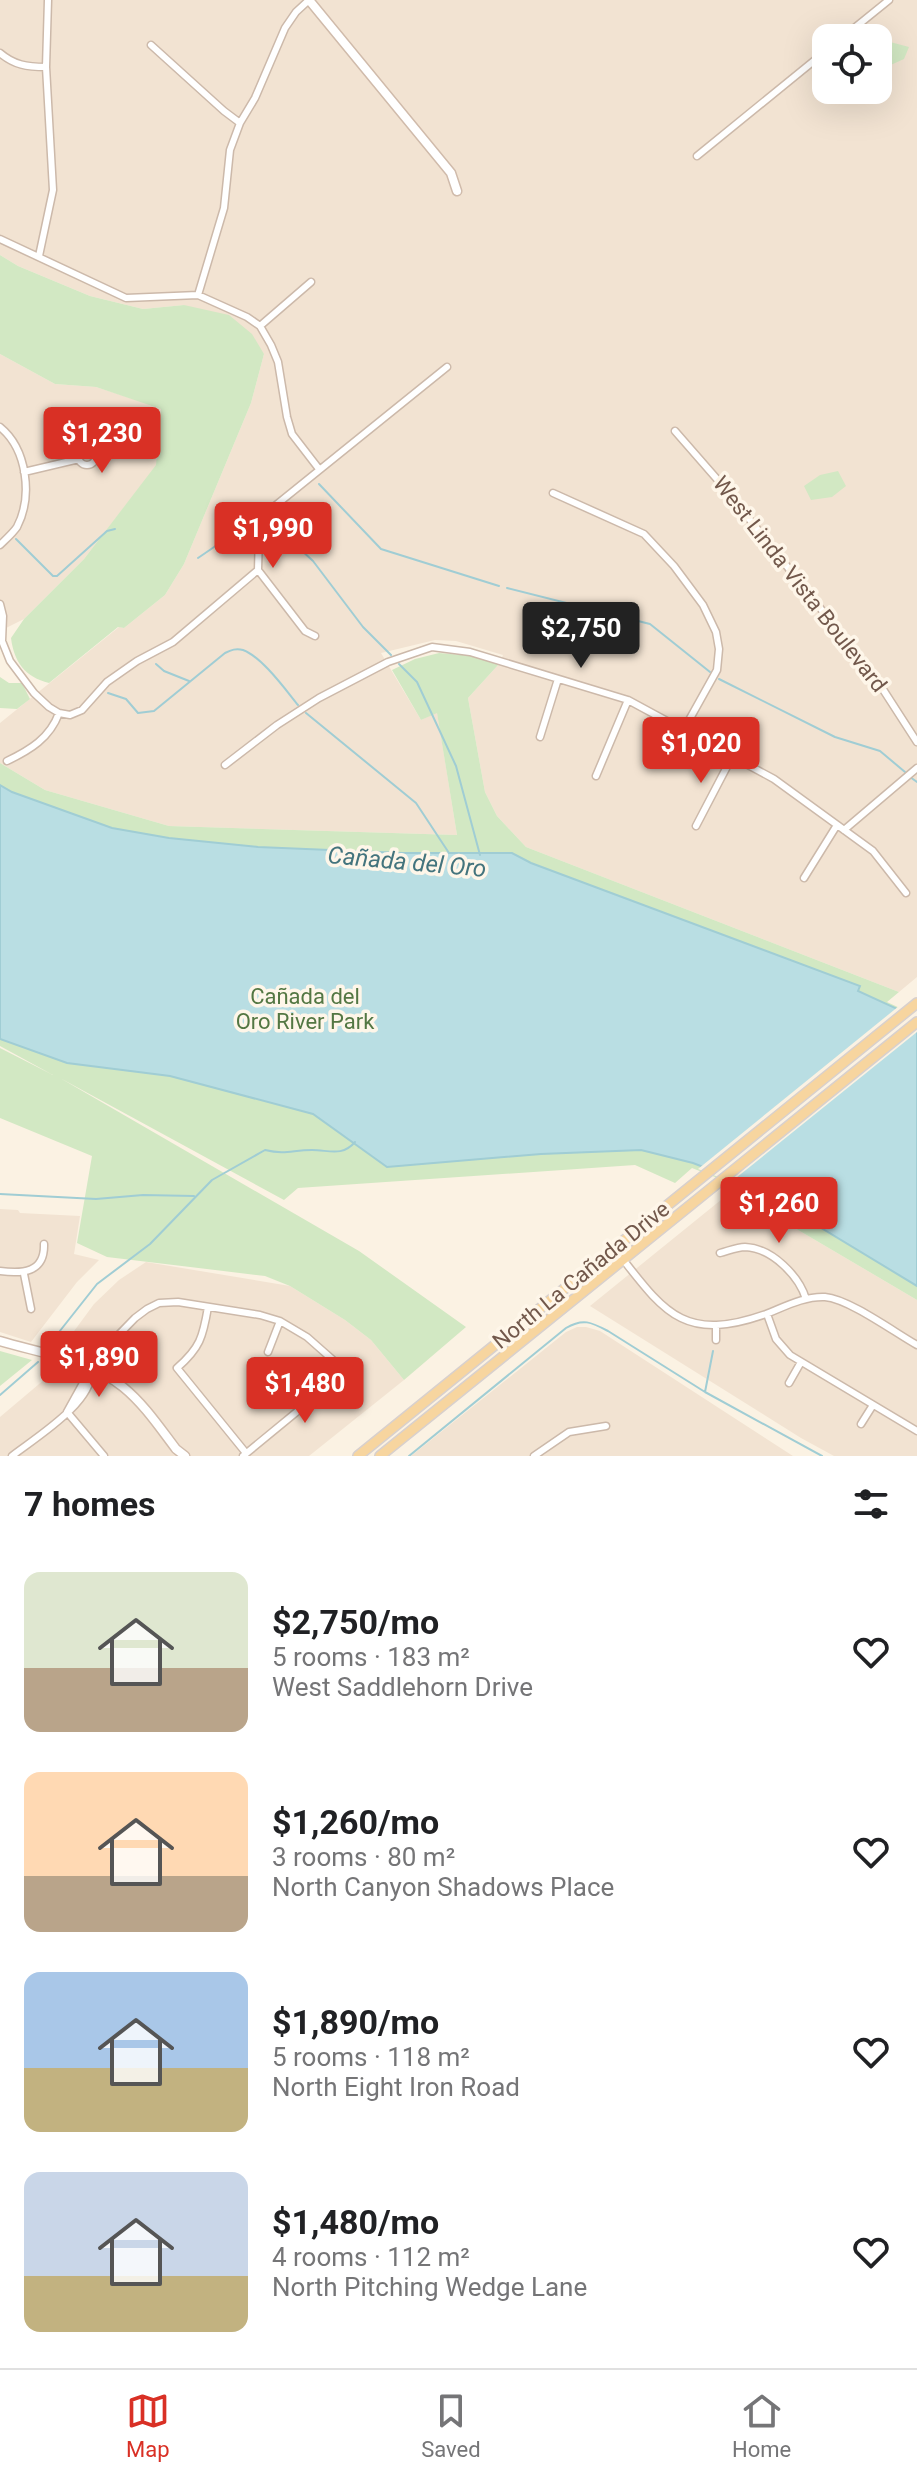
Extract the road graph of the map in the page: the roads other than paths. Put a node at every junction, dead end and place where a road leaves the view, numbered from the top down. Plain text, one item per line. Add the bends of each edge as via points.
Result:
1 (48, 0) edge
2 (309, 0) edge
3 (889, 0) edge
4 (859, 24) edge
5 (151, 45) dead end
6 (0, 53) edge
7 (812, 62) edge
8 (46, 67) junction
9 (240, 123) junction
10 (697, 156) dead end
11 (457, 191) dead end
12 (0, 239) edge
13 (39, 256) junction
14 (311, 282) dead end
15 (198, 295) junction
16 (260, 326) junction
17 (447, 367) dead end
18 (0, 427) edge
19 (675, 431) dead end
20 (79, 459) dead end
21 (319, 469) junction
22 (24, 472) junction
23 (553, 493) dead end
24 (0, 545) edge
25 (258, 570) junction
26 (0, 604) edge
27 (315, 636) dead end
28 (558, 679) junction
29 (628, 700) junction
30 (59, 713) junction
31 (683, 731) junction
32 (540, 737) dead end
33 (917, 742) edge
34 (732, 757) junction
35 (7, 761) dead end
36 (225, 765) dead end
37 (915, 770) edge
38 (596, 776) dead end
39 (837, 825) junction
40 (696, 826) dead end
41 (844, 830) junction
42 (804, 878) dead end
43 (906, 893) dead end
44 (917, 1003) edge
45 (917, 1022) edge
46 (44, 1244) dead end
47 (614, 1248) junction
48 (720, 1253) dead end
49 (622, 1259) junction
50 (0, 1271) edge
51 (24, 1274) junction
52 (806, 1299) junction
53 (208, 1307) junction
54 (31, 1309) dead end
55 (767, 1314) junction
56 (280, 1321) junction
57 (716, 1326) junction
58 (716, 1340) dead end
59 (0, 1341) edge
60 (917, 1345) edge
61 (268, 1352) dead end
62 (801, 1362) junction
63 (91, 1369) junction
64 (789, 1383) dead end
65 (873, 1405) junction
66 (67, 1412) junction
67 (861, 1424) dead end
68 (606, 1426) dead end
69 (917, 1431) edge
70 (180, 1454) edge
71 (244, 1454) edge
72 (12, 1456) edge
73 (104, 1456) edge
74 (358, 1456) edge
75 (380, 1456) edge
76 (534, 1456) edge

1 - 8 street
2 - 9 street via 285,28
2 - 11 street via 451,173
3 - 4 street
5 - 9 street
6 - 8 street via 11,62
7 - 10 street
8 - 13 street via 53,190
9 - 15 street via 230,150 224,208
12 - 13 street
13 - 15 street via 126,298
14 - 16 street
15 - 16 street
16 - 21 street via 278,362 292,434
17 - 21 street
18 - 22 street
19 - 33 street, West Linda Vista Boulevard via 875,677
20 - 22 street
21 - 25 street via 276,505 259,533
22 - 24 street via 25,503 16,528
23 - 31 street via 644,534 703,605 716,632 717,670
25 - 27 street via 305,631
25 - 30 street via 173,642 107,682 82,710
26 - 30 street via 2,641 10,661 34,693
28 - 29 street
28 - 32 street
28 - 36 street via 470,652 432,647 388,662 319,698
29 - 31 street
29 - 38 street
30 - 35 street via 43,738
31 - 34 street
34 - 39 street via 774,779
34 - 40 street
37 - 41 street
39 - 41 street
39 - 42 street
41 - 43 street via 873,851
44 - 47 main road, North La Cañada Drive
45 - 49 main road, North La Cañada Drive
46 - 51 street via 41,1259
47 - 49 street
47 - 74 main road, North La Cañada Drive
48 - 52 street via 745,1247 760,1251 791,1271
49 - 57 street via 671,1313
49 - 75 main road, North La Cañada Drive
50 - 51 street
51 - 54 street
52 - 55 street
52 - 60 street via 842,1302
53 - 56 street
53 - 63 street via 155,1304 113,1339
53 - 71 street via 201,1340 177,1368
55 - 57 street
55 - 62 street via 780,1345
56 - 61 street
56 - 71 street via 341,1367 305,1405
57 - 58 street
59 - 63 street
62 - 64 street
62 - 65 street
63 - 66 street
63 - 70 street via 123,1387
65 - 67 street
65 - 69 street
66 - 72 street
66 - 73 street
68 - 76 street via 569,1432

